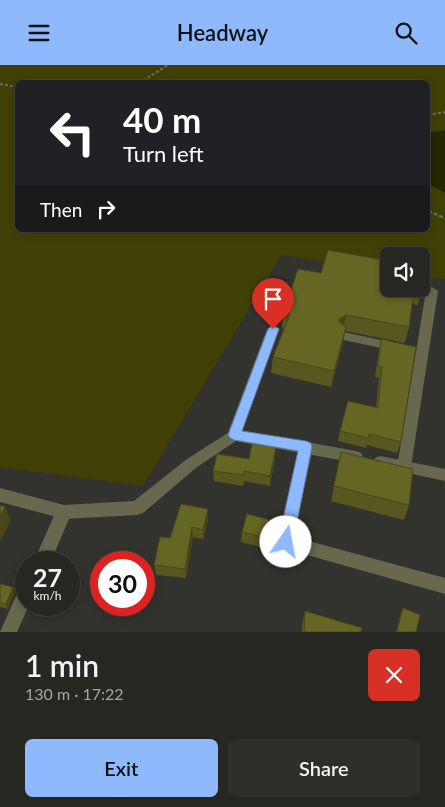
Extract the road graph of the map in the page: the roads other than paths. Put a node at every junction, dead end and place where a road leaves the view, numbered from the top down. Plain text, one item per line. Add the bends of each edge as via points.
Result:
1 (432, 291) dead end
2 (273, 329) dead end
3 (343, 336) edge
4 (413, 351) junction
5 (234, 435) junction
6 (306, 447) junction
7 (404, 467) junction
8 (445, 475) edge
9 (0, 495) edge
10 (64, 512) junction
11 (46, 551) edge
12 (445, 586) edge
13 (15, 616) edge
14 (8, 632) edge

1 - 4 street
2 - 5 street
3 - 4 street
4 - 7 street
5 - 6 street
5 - 10 street via 192,463 137,508
6 - 7 street
6 - 12 street via 286,542
7 - 8 street
9 - 10 street
10 - 11 street
13 - 14 street

